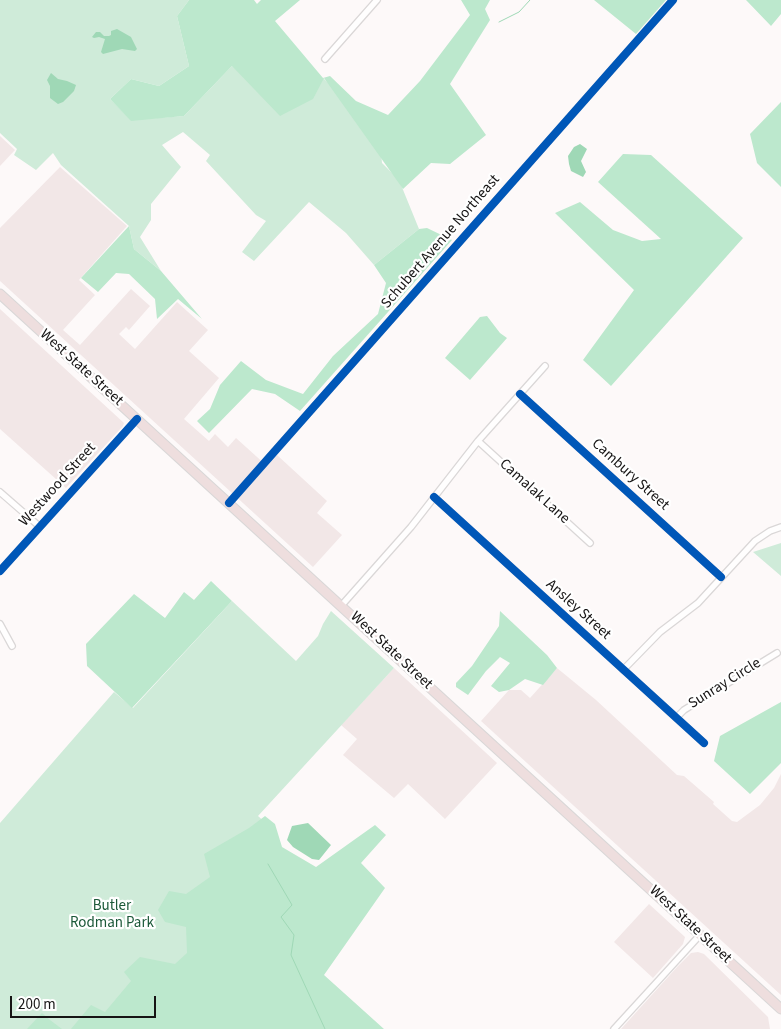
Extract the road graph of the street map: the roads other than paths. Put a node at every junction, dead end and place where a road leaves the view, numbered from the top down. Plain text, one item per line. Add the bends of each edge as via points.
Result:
1 (377, 0) edge
2 (673, 0) edge
3 (325, 59) dead end
4 (0, 294) edge
5 (545, 366) dead end
6 (520, 394) junction
7 (137, 419) junction
8 (478, 441) junction
9 (0, 492) edge
10 (434, 497) junction
11 (229, 503) junction
12 (39, 526) junction
13 (781, 527) edge
14 (590, 543) dead end
15 (0, 571) edge
16 (721, 577) junction
17 (342, 606) junction
18 (0, 624) edge
19 (12, 646) dead end
20 (777, 652) dead end
21 (623, 670) junction
22 (676, 718) junction
23 (704, 743) dead end
24 (700, 935) junction
25 (781, 1009) edge
26 (614, 1029) edge

1 - 3 street
2 - 11 street, Schubert Avenue Northeast
4 - 7 highway, West State Street
5 - 6 street
6 - 8 street
6 - 16 street, Cambury Street
7 - 11 highway, West State Street
7 - 12 street, Westwood Street
8 - 10 street
8 - 14 street, Camalak Lane
9 - 12 street
10 - 17 street
10 - 21 street, Ansley Street
11 - 17 highway, West State Street
12 - 15 street, Westwood Street
13 - 16 street via 758,539
16 - 21 street via 692,608 660,632
17 - 24 highway, West State Street
18 - 19 street
20 - 22 street, Sunray Circle
21 - 22 street, Ansley Street
22 - 23 street, Ansley Street
24 - 25 highway, West State Street
24 - 26 street

